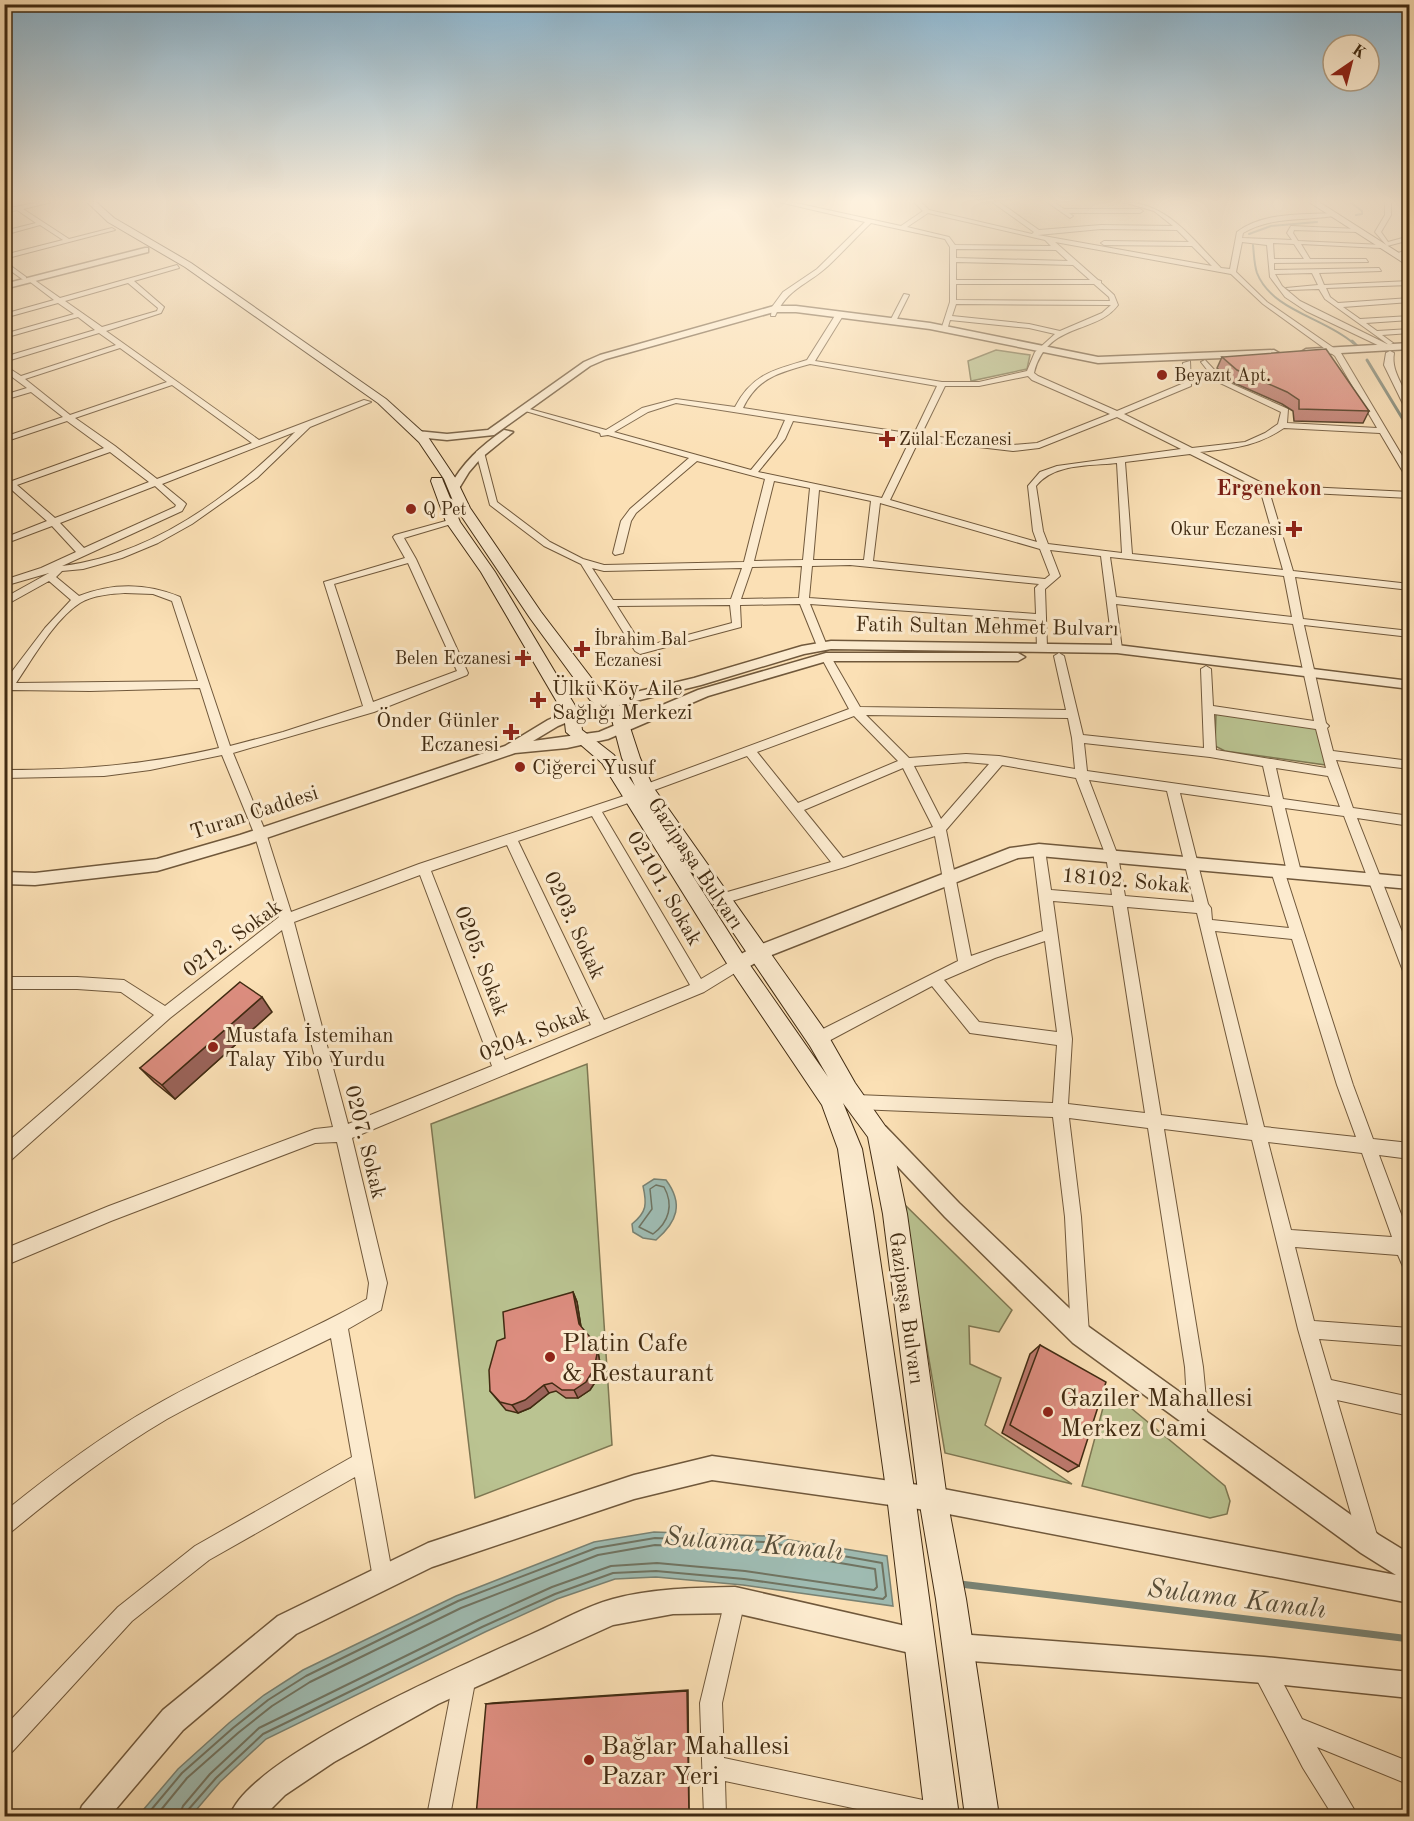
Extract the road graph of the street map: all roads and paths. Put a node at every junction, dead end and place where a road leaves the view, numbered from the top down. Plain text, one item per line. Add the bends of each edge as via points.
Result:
1 (39, 287) edge
2 (105, 287) edge
3 (137, 287) edge
4 (205, 287) edge
5 (220, 287) edge
6 (795, 287) edge
7 (952, 287) edge
8 (1103, 287) edge
9 (1248, 287) edge
10 (1282, 287) edge
11 (1320, 287) joint
12 (1289, 288) dead end
13 (906, 295) dead end
14 (1410, 300) edge
15 (58, 301) junction
16 (953, 302) junction
17 (1114, 303) junction
18 (1338, 305) junction
19 (773, 312) junction
20 (78, 315) junction
21 (4, 316) edge
22 (838, 316) junction
23 (1287, 317) junction
24 (948, 318) junction
25 (1410, 318) edge
26 (892, 321) junction
27 (1360, 321) junction
28 (1311, 326) dead end
29 (944, 328) junction
30 (100, 331) junction
31 (1410, 331) edge
32 (1061, 333) junction
33 (1376, 333) junction
34 (4, 336) edge
35 (1331, 338) dead end
36 (1324, 343) junction
37 (122, 345) junction
38 (1410, 346) edge
39 (1390, 349) junction
40 (1038, 351) junction
41 (1410, 352) edge
42 (1336, 353) junction
43 (1290, 355) junction
44 (4, 360) edge
45 (810, 362) junction
46 (1205, 362) junction
47 (1187, 363) junction
48 (4, 367) edge
49 (1030, 373) junction
50 (21, 378) junction
51 (1395, 380) junction
52 (1410, 380) edge
53 (173, 382) junction
54 (942, 384) junction
55 (34, 388) junction
56 (4, 398) edge
57 (367, 402) junction
58 (738, 410) junction
59 (1410, 410) edge
60 (531, 412) junction
61 (1118, 414) junction
62 (68, 417) junction
63 (790, 418) junction
64 (308, 424) junction
65 (1282, 424) junction
66 (1383, 431) junction
67 (417, 434) junction
68 (604, 434) junction
69 (915, 436) junction
70 (4, 440) edge
71 (257, 443) junction
72 (112, 448) junction
73 (480, 452) junction
74 (1190, 452) junction
75 (695, 458) junction
76 (1121, 460) junction
77 (752, 474) junction
78 (1410, 477) edge
79 (770, 478) junction
80 (8, 481) edge
81 (155, 482) junction
82 (815, 487) junction
83 (454, 488) junction
84 (1264, 488) junction
85 (1410, 495) edge
86 (881, 500) junction
87 (54, 522) junction
88 (453, 522) junction
89 (4, 541) edge
90 (1045, 548) junction
91 (82, 552) junction
92 (618, 553) dead end
93 (1105, 553) junction
94 (1127, 555) junction
95 (411, 559) junction
96 (584, 562) junction
97 (807, 562) junction
98 (748, 564) junction
99 (868, 564) junction
100 (47, 574) junction
101 (1289, 574) junction
102 (1048, 582) junction
103 (4, 584) edge
104 (1410, 587) edge
105 (78, 600) junction
106 (1111, 600) junction
107 (804, 601) junction
108 (735, 602) junction
109 (4, 603) edge
110 (610, 603) junction
111 (1041, 617) junction
112 (1297, 621) junction
113 (1410, 634) edge
114 (1042, 647) junction
115 (1117, 649) junction
116 (824, 652) junction
117 (1059, 656) junction
118 (1206, 669) junction
119 (1309, 678) junction
120 (205, 684) junction
121 (1410, 685) edge
122 (6, 688) edge
123 (1410, 696) edge
124 (607, 704) junction
125 (370, 709) junction
126 (1208, 709) junction
127 (856, 711) junction
128 (572, 714) junction
129 (1072, 714) junction
130 (622, 726) junction
131 (1323, 726) junction
132 (1078, 738) junction
133 (584, 739) junction
134 (510, 749) junction
135 (226, 750) junction
136 (750, 751) junction
137 (1210, 753) junction
138 (1330, 755) junction
139 (999, 760) junction
140 (1268, 761) junction
141 (906, 762) junction
142 (1410, 765) edge
143 (1333, 773) junction
144 (4, 774) edge
145 (1082, 774) junction
146 (1172, 787) junction
147 (639, 793) junction
148 (1277, 801) junction
149 (796, 809) junction
150 (596, 810) junction
151 (1349, 813) junction
152 (1410, 820) edge
153 (940, 828) junction
154 (260, 833) junction
155 (511, 839) junction
156 (1039, 850) junction
157 (1112, 856) junction
158 (1193, 863) junction
159 (840, 864) junction
160 (424, 868) junction
161 (1286, 871) junction
162 (4, 878) edge
163 (948, 880) junction
164 (1374, 880) junction
165 (1410, 883) edge
166 (1045, 895) junction
167 (722, 899) junction
168 (1119, 901) junction
169 (1204, 908) junction
170 (286, 919) junction
171 (1208, 925) junction
172 (1051, 934) junction
173 (1297, 934) junction
174 (758, 953) junction
175 (965, 963) junction
176 (738, 964) junction
177 (1410, 971) edge
178 (934, 979) junction
179 (4, 983) edge
180 (699, 988) junction
181 (165, 1014) junction
182 (600, 1028) junction
183 (818, 1039) junction
184 (1065, 1039) junction
185 (501, 1069) junction
186 (857, 1102) junction
187 (1060, 1110) junction
188 (1155, 1123) junction
189 (879, 1133) junction
190 (1258, 1133) junction
191 (343, 1134) junction
192 (1366, 1145) junction
193 (1410, 1151) edge
194 (4, 1156) edge
195 (1285, 1238) junction
196 (1406, 1247) edge
197 (4, 1258) edge
198 (1410, 1263) edge
199 (338, 1326) junction
200 (1307, 1329) junction
201 (1081, 1335) junction
202 (1410, 1337) edge
203 (1324, 1388) junction
204 (1410, 1407) edge
205 (1198, 1420) junction
206 (362, 1462) junction
207 (901, 1496) junction
208 (933, 1499) junction
209 (4, 1525) edge
210 (1370, 1544) junction
211 (1410, 1569) edge
212 (383, 1578) junction
213 (1410, 1590) edge
214 (735, 1600) junction
215 (917, 1628) junction
216 (958, 1647) junction
217 (1264, 1670) junction
218 (465, 1677) junction
219 (1410, 1685) edge
220 (1294, 1727) junction
221 (4, 1744) edge
222 (713, 1767) junction
223 (1410, 1774) edge
224 (92, 1816) edge
225 (244, 1816) edge
226 (438, 1816) edge
227 (715, 1816) edge
228 (942, 1816) edge
229 (982, 1816) edge
230 (1346, 1816) edge

1 - 15 street
2 - 15 street
3 - 30 street via 162,308 159,312
4 - 57 main road, Gazipaşa Bulvarı
5 - 67 main road, Gazipaşa Bulvarı via 373,394
6 - 19 street
7 - 16 street
8 - 17 street
9 - 23 street
10 - 39 street via 1299,303
11 - 12 street
11 - 18 street
13 - 26 street
14 - 18 street
15 - 20 street
15 - 21 street
16 - 17 street
16 - 24 street
17 - 32 street via 1110,312
18 - 27 street
19 - 22 street
19 - 60 street via 612,360
20 - 30 street
20 - 34 street
22 - 26 street
22 - 40 street
22 - 45 street
23 - 28 street
23 - 36 street
24 - 29 street
24 - 32 street
25 - 27 street
26 - 29 street
27 - 33 street
29 - 40 street
30 - 37 street
30 - 44 street
31 - 33 street
32 - 40 street
33 - 39 street
35 - 36 street
36 - 42 street
37 - 50 street
37 - 53 street
38 - 39 street
39 - 41 street
39 - 42 street
39 - 51 street via 1388,365
40 - 43 street via 1098,360
40 - 47 street via 1114,366
40 - 49 street
42 - 43 street
42 - 66 street
43 - 46 street
45 - 54 street
45 - 58 street via 753,383
46 - 47 street
46 - 65 street via 1210,373 1221,381 1285,411
47 - 61 street via 1188,384
48 - 50 street
49 - 54 street via 979,384
49 - 61 street
50 - 55 street
51 - 52 street
51 - 59 street
53 - 62 street
53 - 71 street
54 - 69 street
55 - 56 street
55 - 62 street
57 - 64 street
57 - 88 main road, Gazipaşa Bulvarı via 412,441 438,484
58 - 63 street
58 - 68 street via 676,401 645,410
60 - 67 street via 490,433 440,437
60 - 68 street
60 - 73 street
61 - 69 street via 1039,445 1013,448
61 - 74 street
62 - 70 street
62 - 72 street
63 - 69 street
63 - 77 street via 774,450
64 - 71 street
64 - 100 street via 249,481 206,512 134,549 92,565
65 - 66 street
65 - 74 street via 1247,444
66 - 78 street
67 - 83 main road, Gazipaşa Bulvarı
68 - 75 street
69 - 86 street
71 - 81 street
72 - 80 street
72 - 81 street
73 - 83 street via 461,472
73 - 96 street via 493,503 547,543
74 - 76 street
74 - 84 street
75 - 77 street
75 - 92 street via 633,512 626,521
76 - 90 street via 1050,469 1039,476 1032,486 1038,531
76 - 94 street
77 - 79 street
79 - 82 street
79 - 98 street
80 - 87 street
81 - 87 street
81 - 91 street via 181,504 180,509
82 - 86 street
82 - 97 street
83 - 124 main road, Gazipaşa Bulvarı via 463,508 535,615 596,696
84 - 85 street
84 - 101 street
86 - 90 street
86 - 99 street
87 - 89 street
87 - 91 street
88 - 95 street via 398,537
88 - 128 main road, Gazipaşa Bulvarı via 488,572
90 - 93 street
90 - 102 street via 1055,576
91 - 100 street
93 - 94 street
93 - 106 street
94 - 101 street
95 - 125 street via 329,582
95 - 125 street via 463,673
96 - 98 street via 604,568
96 - 110 street
97 - 98 street
97 - 99 street
97 - 107 street
98 - 108 street
99 - 102 street
100 - 103 street
100 - 105 street
100 - 109 street
101 - 104 street
101 - 112 street
102 - 111 street via 1040,588
105 - 120 street, 0207. Sokak via 126,590 154,591 176,599
105 - 122 street via 62,613
106 - 112 street
106 - 115 street
107 - 108 street
107 - 111 street
107 - 116 street
108 - 110 street
108 - 110 street via 737,625 640,651
111 - 114 street
112 - 113 street
112 - 119 street
114 - 115 street, Fatih Sultan Mehmet Bulvarı
114 - 116 street, Fatih Sultan Mehmet Bulvarı via 857,644
115 - 119 street, Fatih Sultan Mehmet Bulvarı
116 - 117 street, Fatih Sultan Mehmet Bulvarı
116 - 124 street, Fatih Sultan Mehmet Bulvarı via 802,650
116 - 127 street
116 - 130 street, Fatih Sultan Mehmet Bulvarı via 703,693
117 - 118 street, Fatih Sultan Mehmet Bulvarı
117 - 129 street
118 - 119 street, Fatih Sultan Mehmet Bulvarı
118 - 126 street
119 - 121 street, Fatih Sultan Mehmet Bulvarı
119 - 123 street, Fatih Sultan Mehmet Bulvarı
119 - 131 street
120 - 122 street
120 - 135 street, 0207. Sokak
124 - 128 street, Fatih Sultan Mehmet Bulvarı
124 - 130 main road, Gazipaşa Bulvarı via 618,713
125 - 135 street
126 - 131 street
126 - 137 street
127 - 129 street
127 - 136 street, 0212. Sokak
127 - 141 street
128 - 133 main road, Gazipaşa Bulvarı via 574,732
128 - 134 street, Fatih Sultan Mehmet Bulvarı
129 - 132 street
130 - 133 street, Fatih Sultan Mehmet Bulvarı via 603,736
130 - 147 main road, Gazipaşa Bulvarı
131 - 138 street
132 - 137 street
132 - 145 street
133 - 134 street, Fatih Sultan Mehmet Bulvarı
133 - 147 main road, Gazipaşa Bulvarı
134 - 154 street, Turan Caddesi
135 - 144 street via 102,772
135 - 154 street, 0207. Sokak
136 - 147 street, 0212. Sokak
136 - 149 street
137 - 140 street
138 - 142 street
138 - 143 street
139 - 141 street
139 - 145 street
139 - 153 street
140 - 143 street
140 - 148 street
141 - 149 street
141 - 153 street
143 - 151 street
145 - 146 street
145 - 157 street
146 - 148 street
146 - 158 street
147 - 150 street, 0212. Sokak
147 - 167 main road, Gazipaşa Bulvarı
147 - 176 main road, Gazipaşa Bulvarı
148 - 151 street
148 - 161 street
149 - 159 street
150 - 155 street, 0212. Sokak
150 - 180 street, 02101. Sokak
151 - 152 street
151 - 164 street
153 - 159 street
153 - 163 street
154 - 162 street, Turan Caddesi via 157,865 35,879
154 - 170 street, 0207. Sokak
155 - 160 street, 0212. Sokak
155 - 182 street, 0203. Sokak
156 - 157 street
156 - 163 street via 1017,852
156 - 166 street
157 - 158 street
157 - 168 street
158 - 161 street
158 - 169 street
159 - 167 street
160 - 170 street, 0212. Sokak
160 - 185 street, 0205. Sokak
161 - 164 street
161 - 173 street
163 - 174 street
163 - 175 street
164 - 165 street
164 - 177 street
166 - 168 street, 18102. Sokak
166 - 172 street
167 - 174 main road, Gazipaşa Bulvarı
168 - 169 street, 18102. Sokak
168 - 188 street
169 - 171 street
170 - 181 street, 0212. Sokak
170 - 191 street, 0207. Sokak
171 - 173 street
171 - 190 street
172 - 175 street
172 - 184 street
173 - 192 street
174 - 176 street
174 - 183 main road, Gazipaşa Bulvarı
175 - 178 street
176 - 180 street, 0204. Sokak
176 - 207 main road, Gazipaşa Bulvarı via 831,1100 850,1149
178 - 183 street
178 - 184 street via 975,1028
179 - 181 street via 124,986
180 - 182 street, 0204. Sokak
181 - 194 street, 0212. Sokak
182 - 185 street, 0204. Sokak
183 - 186 main road, Gazipaşa Bulvarı
184 - 187 street
185 - 191 street, 0204. Sokak
186 - 187 street
186 - 189 main road, Gazipaşa Bulvarı
187 - 188 street
187 - 201 street via 1073,1217
188 - 190 street
188 - 205 street via 1194,1367
189 - 201 street
189 - 208 main road, Gazipaşa Bulvarı via 895,1214
190 - 192 street
190 - 195 street
191 - 197 street, 0204. Sokak via 315,1136
191 - 199 street, 0207. Sokak via 378,1282 375,1304
192 - 193 street
192 - 196 street
195 - 196 street
195 - 200 street
196 - 198 street
199 - 206 street
199 - 209 street via 163,1412 63,1477
200 - 202 street
200 - 203 street
201 - 205 street
203 - 204 street
203 - 210 street
205 - 210 street
206 - 212 street
206 - 221 street via 202,1553 125,1614
207 - 208 street
207 - 212 street via 712,1468 634,1487 428,1556
207 - 215 main road, Gazipaşa Bulvarı
208 - 213 street
208 - 216 main road, Gazipaşa Bulvarı
210 - 211 street
212 - 224 street via 287,1625 173,1720
214 - 215 street
214 - 218 street via 673,1601 612,1612
214 - 222 street via 711,1703
215 - 228 main road
216 - 217 street
216 - 229 main road
217 - 219 street
217 - 220 street
218 - 225 street via 324,1752 275,1785
218 - 226 street
220 - 223 street
220 - 230 street
222 - 227 street
222 - 228 street

